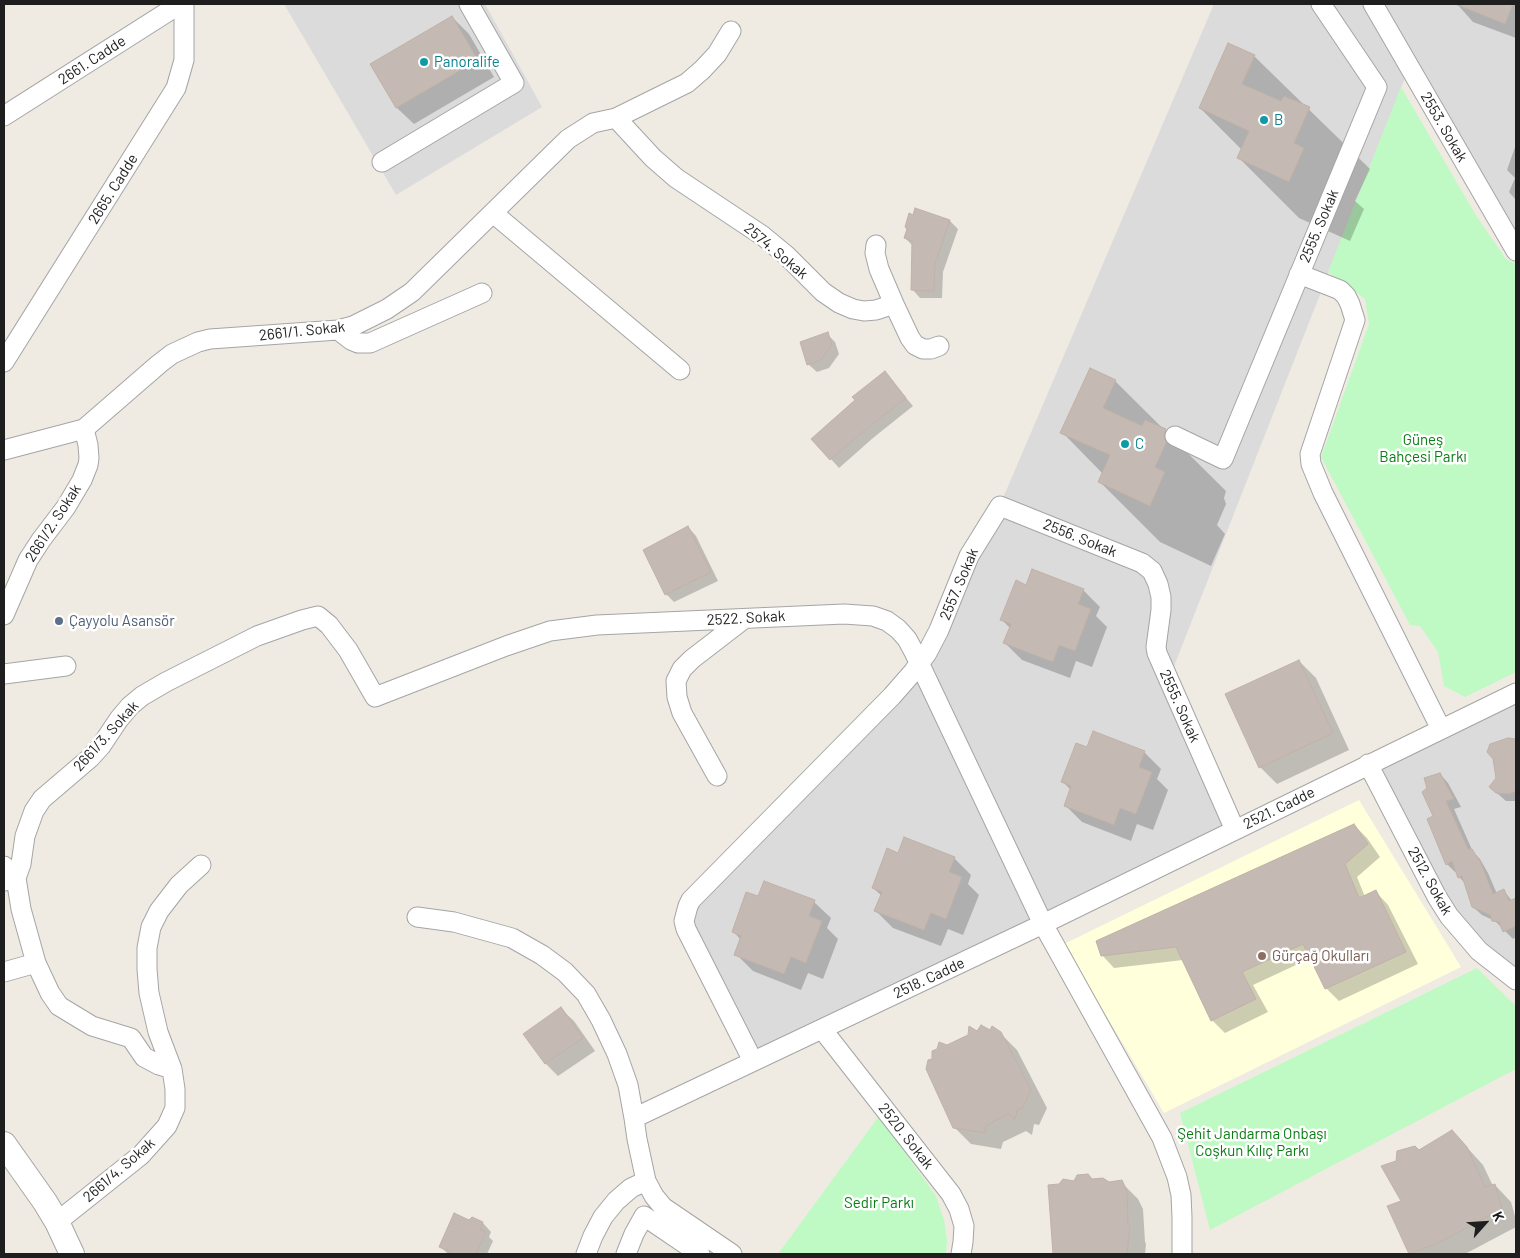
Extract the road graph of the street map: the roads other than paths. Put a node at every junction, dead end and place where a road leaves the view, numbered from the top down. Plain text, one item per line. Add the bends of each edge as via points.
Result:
1 (182, 4) edge
2 (469, 4) edge
3 (1321, 4) edge
4 (1373, 4) edge
5 (731, 31) dead end
6 (4, 116) edge
7 (616, 118) junction
8 (382, 162) dead end
9 (493, 213) junction
10 (876, 245) dead end
11 (1516, 251) edge
12 (1299, 274) junction
13 (482, 293) dead end
14 (894, 304) junction
15 (338, 330) junction
16 (939, 346) dead end
17 (4, 362) edge
18 (680, 370) dead end
19 (84, 429) junction
20 (1175, 436) dead end
21 (4, 450) edge
22 (1000, 506) joint
23 (1155, 577) joint
24 (4, 615) edge
25 (318, 616) joint
26 (744, 619) junction
27 (920, 663) junction
28 (66, 666) dead end
29 (4, 674) edge
30 (1516, 693) edge
31 (1441, 728) junction
32 (1368, 764) junction
33 (717, 776) dead end
34 (1235, 830) junction
35 (201, 865) dead end
36 (8, 875) edge
37 (417, 917) dead end
38 (1042, 924) junction
39 (36, 964) junction
40 (4, 972) edge
41 (1516, 980) edge
42 (822, 1029) junction
43 (753, 1061) junction
44 (172, 1069) junction
45 (634, 1118) junction
46 (4, 1144) edge
47 (646, 1181) junction
48 (57, 1222) junction
49 (72, 1254) edge
50 (586, 1254) edge
51 (626, 1254) edge
52 (700, 1254) edge
53 (732, 1254) edge
54 (961, 1254) edge
55 (1182, 1254) edge

1 - 6 street, 2661. Cadde
1 - 17 street, 2665. Cadde via 184,60 176,88
2 - 8 street via 514,83
3 - 12 street, 2555. Sokak via 1377,87
4 - 11 street, 2553. Sokak
5 - 7 street, 2661/1. Sokak via 716,54 686,83
7 - 9 street, 2661/1. Sokak via 593,123 568,139
7 - 14 street, 2574. Sokak via 676,178 762,236 839,303 864,311
9 - 15 street, 2661/1. Sokak via 404,298 378,314
9 - 18 street
10 - 14 street via 879,269
12 - 20 street, 2555. Sokak via 1223,459
12 - 31 street via 1340,290 1350,304 1355,320 1310,454 1311,464
13 - 15 street via 370,343 358,343
14 - 16 street via 915,345 923,349
15 - 19 street, 2661/1. Sokak via 198,342 172,354
19 - 21 street, 2661/1. Sokak
19 - 24 street, 2661/2. Sokak via 89,450 85,473 75,493 28,560
22 - 23 street, 2556. Sokak via 1142,563
22 - 27 street, 2557. Sokak via 970,556 939,630
23 - 34 street, 2555. Sokak via 1161,603 1157,653
25 - 26 street, 2522. Sokak via 339,637 375,697 550,631 597,625
25 - 36 street, 2661/3. Sokak via 257,636 142,696 119,719 90,758 48,794 34,811 25,836 21,864
26 - 27 street, 2522. Sokak via 844,614 873,616 898,629
26 - 33 street via 692,659 676,681 676,697 682,713
27 - 38 street, 2522. Sokak
27 - 43 street, 2557. Sokak via 892,696 688,906 684,921 686,929
28 - 29 street
30 - 31 street, 2521. Cadde
31 - 32 street, 2521. Cadde
32 - 34 street, 2521. Cadde
32 - 41 street, 2512. Sokak via 1449,916 1479,951
34 - 38 street, 2521. Cadde
35 - 44 street, 2661/4. Sokak via 179,885 159,911 151,927 147,948 153,1015
36 - 39 street
37 - 45 street via 454,922 512,938 566,972 586,994 617,1054 628,1085
38 - 42 street, 2518. Cadde
38 - 55 street via 1171,1158 1181,1195
39 - 40 street
39 - 44 street via 59,1006 92,1026 131,1038 144,1058
42 - 43 street, 2518. Cadde
42 - 54 street, 2520. Sokak via 951,1194 960,1209 964,1226
43 - 45 street, 2518. Cadde
44 - 48 street, 2661/4. Sokak via 175,1108 167,1126 126,1168
45 - 47 street
46 - 48 street
47 - 50 street via 616,1201 603,1217
47 - 53 street via 663,1207
48 - 49 street
51 - 52 street via 644,1216

